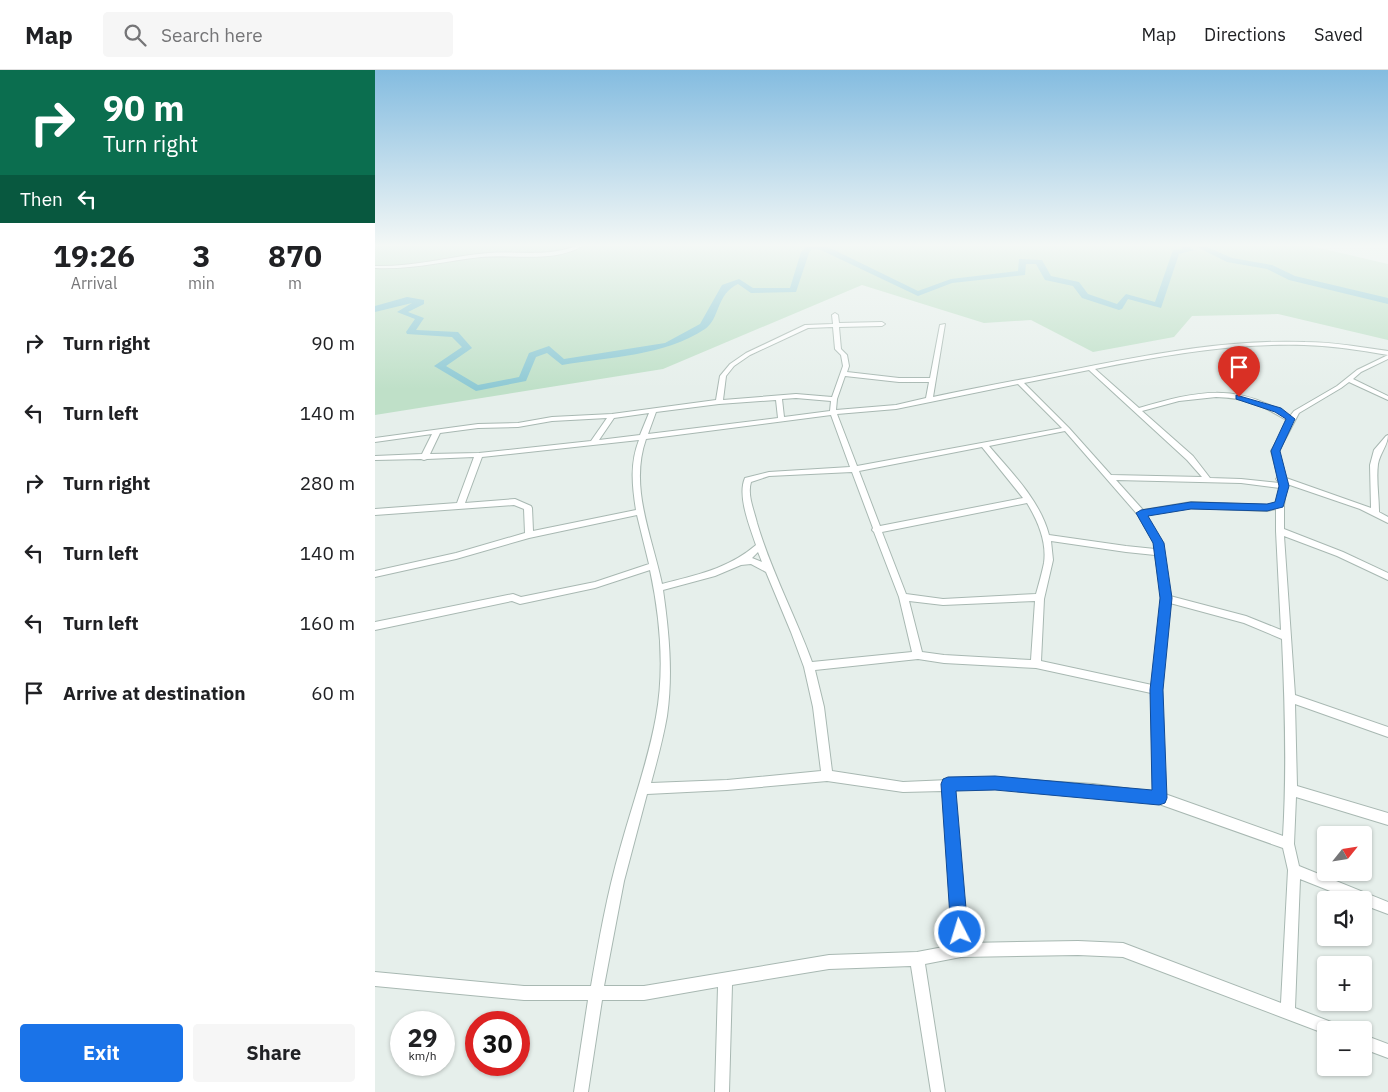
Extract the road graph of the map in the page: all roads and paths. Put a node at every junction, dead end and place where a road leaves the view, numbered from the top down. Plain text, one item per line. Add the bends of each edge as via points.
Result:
1 (835, 315) dead end
2 (882, 324) dead end
3 (943, 325) dead end
4 (851, 326) junction
5 (836, 327) junction
6 (860, 332) dead end
7 (1388, 354) edge
8 (1388, 358) edge
9 (1091, 368) junction
10 (844, 374) junction
11 (932, 380) junction
12 (1349, 380) junction
13 (1020, 382) junction
14 (779, 398) junction
15 (1388, 398) edge
16 (834, 399) junction
17 (929, 399) junction
18 (719, 402) junction
19 (1139, 410) junction
20 (653, 411) junction
21 (833, 412) junction
22 (612, 416) junction
23 (781, 419) junction
24 (1290, 419) junction
25 (1067, 429) junction
26 (437, 432) junction
27 (643, 437) junction
28 (1388, 437) edge
29 (375, 440) edge
30 (593, 442) junction
31 (983, 444) junction
32 (479, 455) junction
33 (375, 458) edge
34 (423, 458) junction
35 (855, 469) junction
36 (1110, 477) junction
37 (1207, 479) junction
38 (1282, 483) junction
39 (1028, 500) junction
40 (1280, 505) junction
41 (460, 506) junction
42 (375, 512) edge
43 (639, 512) junction
44 (1141, 513) junction
45 (1375, 513) junction
46 (1388, 520) edge
47 (876, 530) junction
48 (1280, 531) junction
49 (529, 535) junction
50 (1046, 537) junction
51 (760, 546) junction
52 (1159, 552) junction
53 (742, 562) junction
54 (653, 566) junction
55 (767, 569) junction
56 (375, 574) edge
57 (1388, 578) edge
58 (658, 588) junction
59 (903, 597) junction
60 (1041, 597) junction
61 (1166, 598) junction
62 (375, 626) edge
63 (1285, 636) junction
64 (918, 655) junction
65 (1036, 664) junction
66 (809, 666) junction
67 (1156, 690) junction
68 (1290, 698) junction
69 (1388, 732) edge
70 (827, 776) junction
71 (948, 784) junction
72 (644, 789) junction
73 (1291, 790) junction
74 (1159, 798) junction
75 (1388, 820) edge
76 (1287, 844) junction
77 (1294, 870) junction
78 (1388, 908) edge
79 (961, 950) junction
80 (917, 959) junction
81 (375, 979) edge
82 (725, 979) junction
83 (595, 992) junction
84 (1288, 1011) junction
85 (1317, 1023) edge
86 (1372, 1045) edge
87 (1388, 1052) edge
88 (581, 1092) edge
89 (722, 1092) edge
90 (938, 1092) edge

1 - 5 street
2 - 4 street
3 - 11 street
4 - 5 street
4 - 6 street via 860,328
5 - 10 street via 838,349 844,355 846,366
5 - 18 street via 807,326 745,355 723,376
7 - 9 street via 1333,344 1240,345 1179,350
8 - 12 street via 1359,371
9 - 13 street
9 - 19 street
10 - 11 street
10 - 16 street
11 - 17 street
12 - 15 street
12 - 24 street via 1296,412
13 - 17 street
13 - 25 street
14 - 16 street
14 - 18 street
14 - 23 street
16 - 21 street
17 - 21 street via 896,407
18 - 20 street
19 - 24 street via 1190,396 1219,393 1263,404
19 - 37 street via 1190,458
20 - 22 street
20 - 27 street
21 - 23 street
21 - 35 street
22 - 26 street
22 - 30 street
23 - 27 street
24 - 38 street via 1275,451
25 - 31 street
25 - 36 street
26 - 29 street
26 - 34 street
27 - 30 street
27 - 43 street via 637,459
28 - 45 street via 1378,450 1374,465
30 - 32 street
31 - 35 street
31 - 39 street
32 - 34 street
32 - 41 street
33 - 34 street
35 - 47 street
35 - 51 street via 769,474 748,480 750,509
36 - 37 street
36 - 44 street
37 - 38 street
38 - 40 street
38 - 45 street
39 - 47 street
39 - 50 street
40 - 44 street via 1267,508 1191,505
40 - 48 street
41 - 42 street
41 - 49 street via 509,502 526,505 530,512
43 - 49 street
43 - 54 street
44 - 52 street via 1158,543
45 - 46 street
47 - 59 street
48 - 57 street via 1340,554
48 - 63 street
49 - 56 street
50 - 52 street
50 - 60 street via 1048,570
51 - 53 street
51 - 55 street
52 - 61 street
53 - 55 street via 753,561
53 - 58 street via 702,577
54 - 58 street
54 - 62 street via 595,585 520,601 513,597
55 - 66 street
58 - 72 street via 665,695 660,735
59 - 60 street via 943,602
59 - 64 street
60 - 65 street
61 - 63 street via 1246,620
61 - 67 street
63 - 68 street
64 - 65 street
64 - 66 street
65 - 67 street
66 - 70 street
67 - 74 street
68 - 69 street
68 - 73 street
70 - 71 street via 903,787
70 - 72 street
71 - 74 street via 1005,784
71 - 79 street
72 - 83 street via 625,851
73 - 75 street
73 - 76 street
74 - 76 street
76 - 77 street
77 - 78 street
77 - 84 street
79 - 80 street
79 - 84 street via 1123,950
80 - 82 street via 829,962
80 - 90 street
81 - 83 street via 524,993
82 - 83 street via 644,993
82 - 89 street
83 - 88 street
84 - 85 street
86 - 87 street

